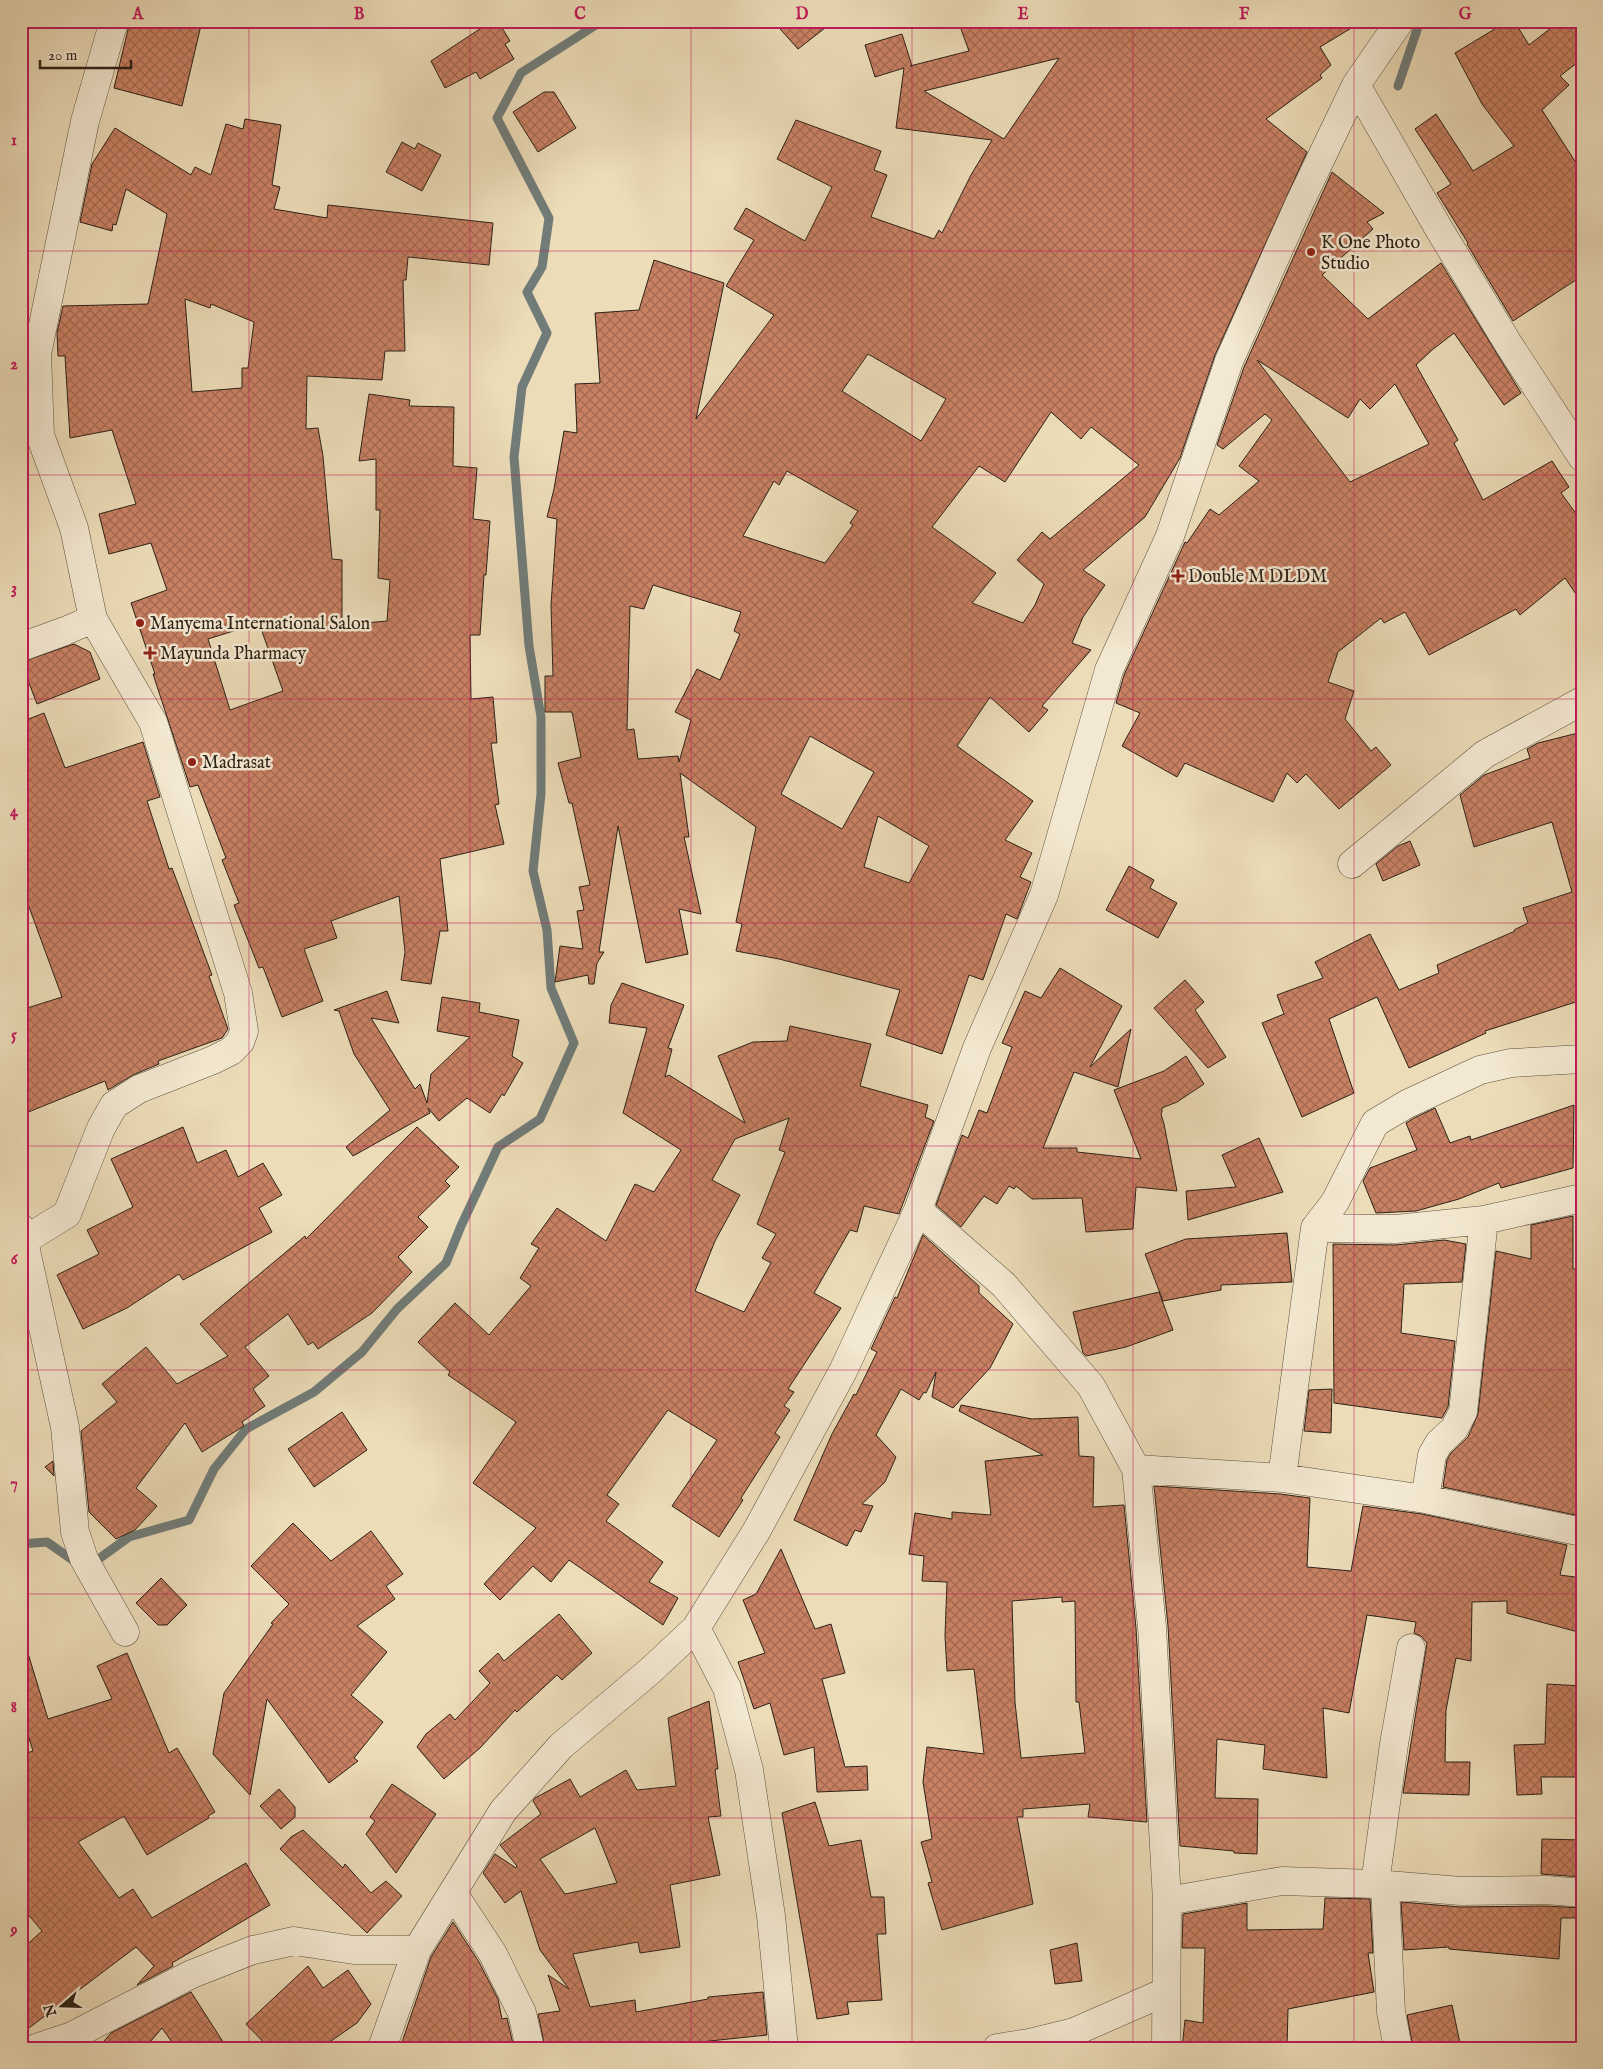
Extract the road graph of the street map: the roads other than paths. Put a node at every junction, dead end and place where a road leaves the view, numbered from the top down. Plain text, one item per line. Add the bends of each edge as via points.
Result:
1 (114, 21) edge
2 (1400, 21) edge
3 (1356, 85) junction
4 (1582, 457) edge
5 (93, 619) junction
6 (21, 647) edge
7 (1582, 701) edge
8 (1352, 864) dead end
9 (1582, 1060) edge
10 (1582, 1198) edge
11 (918, 1210) junction
12 (1484, 1220) junction
13 (1315, 1228) junction
14 (23, 1234) edge
15 (1136, 1469) junction
16 (1282, 1478) junction
17 (1425, 1499) junction
18 (1582, 1532) edge
19 (696, 1628) junction
20 (125, 1632) dead end
21 (1412, 1648) dead end
22 (1380, 1884) junction
23 (453, 1893) junction
24 (1582, 1893) edge
25 (1167, 1901) junction
26 (417, 1950) junction
27 (1165, 1992) junction
28 (36, 2048) edge
29 (382, 2048) edge
30 (530, 2048) edge
31 (784, 2048) edge
32 (997, 2048) edge
33 (1166, 2048) edge
34 (1398, 2048) edge

1 - 5 street via 86,121 37,354 40,435 74,528
2 - 3 street
3 - 4 street via 1509,345
3 - 11 street via 1229,361 1170,536 1109,670 1044,895 977,1048
5 - 6 street
5 - 14 street via 153,722 238,993 244,1031 240,1042 231,1051 138,1089 114,1105 101,1128 67,1214
7 - 8 street via 1485,754
9 - 13 street via 1510,1063 1480,1070 1407,1104 1375,1123 1335,1202
10 - 12 street
11 - 15 street via 1004,1285 1091,1386
11 - 19 street via 838,1380 757,1530
12 - 13 street via 1396,1229
12 - 17 street via 1464,1412 1432,1455
13 - 16 street
14 - 20 street via 65,1427 76,1532 84,1559
15 - 16 street
15 - 25 street via 1152,1627
16 - 17 street
17 - 18 street
19 - 23 street via 560,1746 503,1811
19 - 31 street via 726,1688 749,1770 771,1916
21 - 22 street via 1394,1744
22 - 24 street via 1461,1891
22 - 25 street via 1282,1882
22 - 34 street via 1391,2012
23 - 26 street
23 - 30 street via 494,1954 522,2013
25 - 27 street
26 - 28 street via 354,1950 294,1942 253,1950 192,1974 72,2036
26 - 29 street
27 - 32 street via 1074,2032
27 - 33 street

